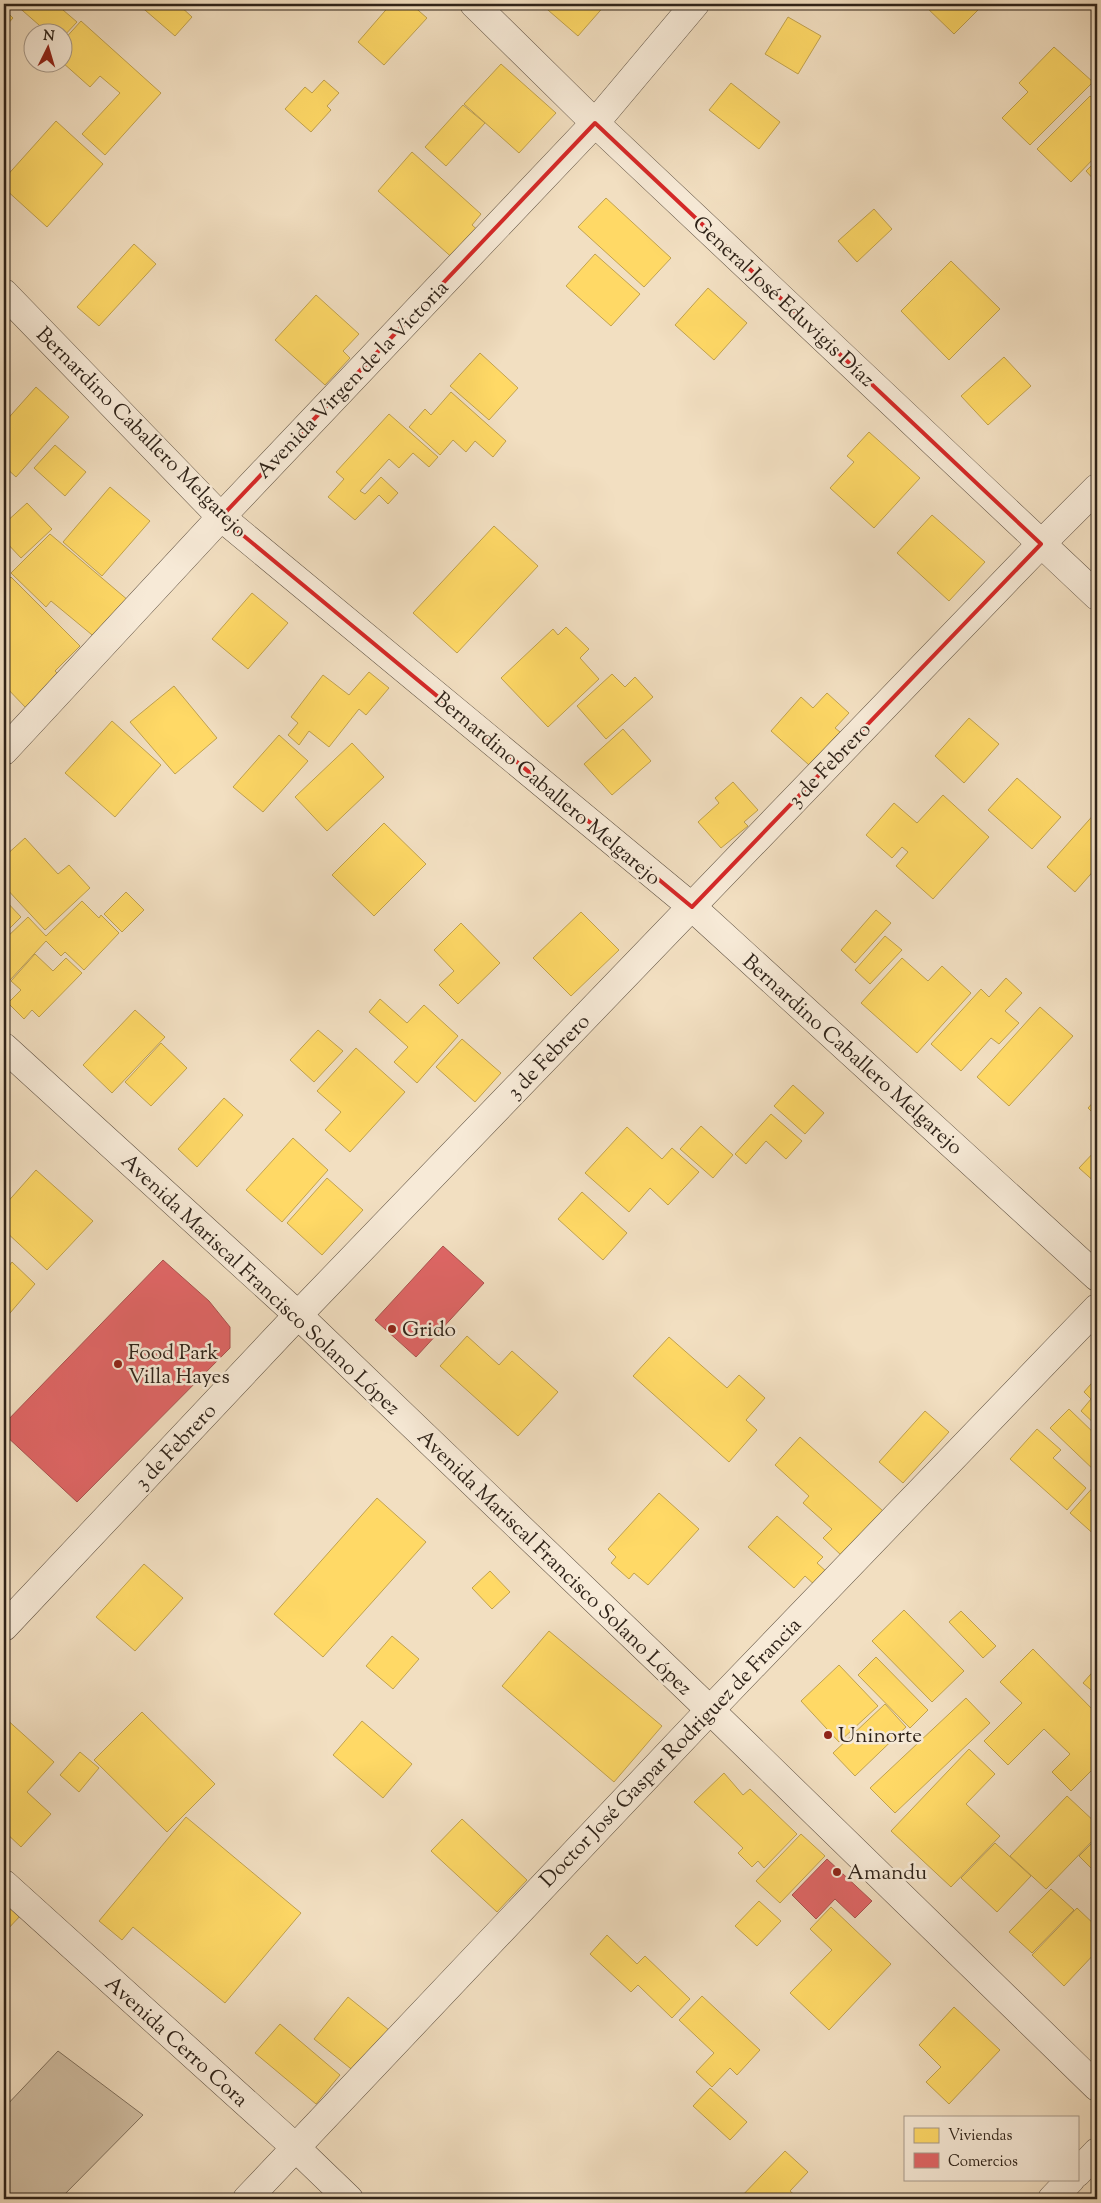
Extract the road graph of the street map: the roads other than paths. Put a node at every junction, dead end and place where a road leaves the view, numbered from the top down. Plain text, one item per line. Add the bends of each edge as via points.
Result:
1 (474, 4) edge
2 (695, 4) edge
3 (595, 123) junction
4 (4, 293) edge
5 (1097, 488) edge
6 (221, 517) junction
7 (1041, 544) junction
8 (1097, 596) edge
9 (4, 751) edge
10 (692, 907) junction
11 (4, 1048) edge
12 (1097, 1277) edge
13 (1097, 1308) edge
14 (298, 1315) junction
15 (4, 1628) edge
16 (710, 1710) junction
17 (4, 1884) edge
18 (1097, 2087) edge
19 (295, 2147) junction
20 (1097, 2152) edge
21 (1078, 2172) edge
22 (1070, 2180) edge
23 (247, 2199) edge
24 (349, 2199) edge
25 (1052, 2199) edge

1 - 3 street, General José Eduvigis Díaz
2 - 3 street, Avenida Virgen de la Victoria
3 - 6 street, Avenida Virgen de la Victoria
3 - 7 street, General José Eduvigis Díaz
4 - 6 street, Bernardino Caballero Melgarejo
5 - 7 street, 3 de Febrero
6 - 9 street, Avenida Virgen de la Victoria
6 - 10 street, Bernardino Caballero Melgarejo
7 - 8 street, General José Eduvigis Díaz
7 - 10 street, 3 de Febrero
10 - 12 street, Bernardino Caballero Melgarejo
10 - 14 street, 3 de Febrero
11 - 14 street, Avenida Mariscal Francisco Solano López
13 - 16 street, Doctor José Gaspar Rodriguez de Francia
14 - 15 street, 3 de Febrero
14 - 16 street, Avenida Mariscal Francisco Solano López
16 - 18 street, Avenida Mariscal Francisco Solano López
16 - 19 street, Doctor José Gaspar Rodriguez de Francia
17 - 19 street, Avenida Cerro Cora
19 - 23 street, Doctor José Gaspar Rodriguez de Francia
19 - 24 street, Avenida Cerro Cora
20 - 21 street
22 - 25 street

